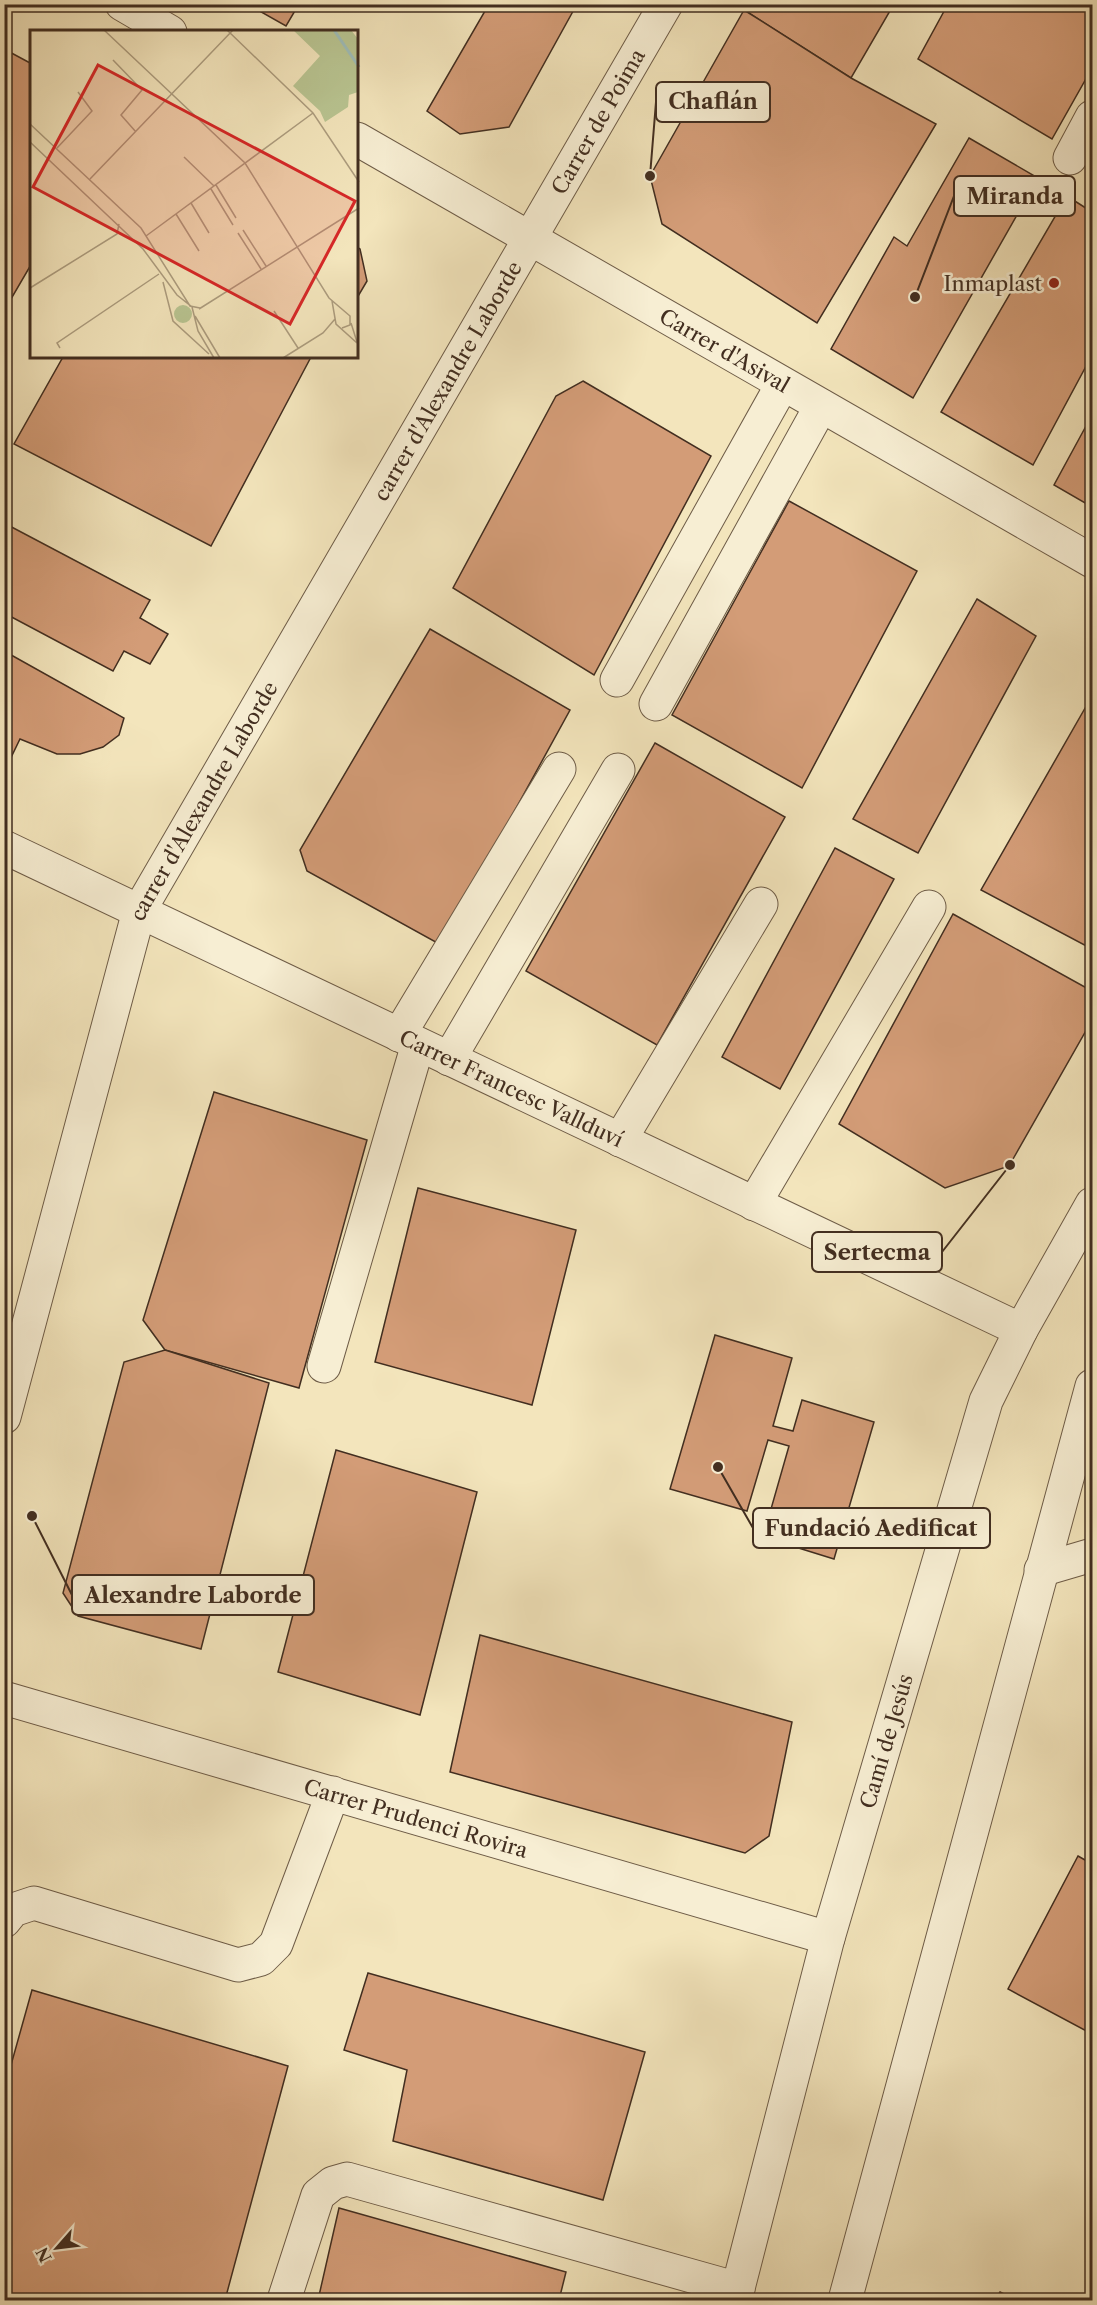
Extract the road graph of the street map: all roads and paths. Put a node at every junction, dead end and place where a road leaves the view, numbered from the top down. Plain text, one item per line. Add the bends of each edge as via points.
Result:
1 (122, 4) edge
2 (666, 4) edge
3 (167, 30) edge
4 (1092, 117) edge
5 (358, 140) edge
6 (1070, 158) dead end
7 (532, 239) junction
8 (782, 384) junction
9 (821, 406) junction
10 (1092, 561) edge
11 (617, 680) dead end
12 (656, 704) dead end
13 (559, 769) dead end
14 (618, 770) dead end
15 (4, 847) edge
16 (761, 904) dead end
17 (929, 907) dead end
18 (139, 911) junction
19 (409, 1040) junction
20 (449, 1059) junction
21 (620, 1140) junction
22 (754, 1204) junction
23 (1092, 1204) edge
24 (1021, 1330) junction
25 (324, 1366) dead end
26 (1092, 1386) edge
27 (4, 1417) edge
28 (1092, 1555) edge
29 (1041, 1570) junction
30 (4, 1698) edge
31 (333, 1793) junction
32 (4, 1921) edge
33 (828, 1938) junction
34 (736, 2295) edge
35 (284, 2301) edge
36 (845, 2301) edge

1 - 3 street
2 - 7 street, Carrer de Poima
4 - 6 street
5 - 7 street, Carrer d'Asival
7 - 8 street, Carrer d'Asival
7 - 18 street, carrer d'Alexandre Laborde
8 - 9 street, Carrer d'Asival
8 - 11 street
9 - 10 street, Carrer d'Asival
9 - 12 street
13 - 19 street
14 - 20 street
15 - 18 street, Carrer Francesc Vallduví
16 - 21 street
17 - 22 street
18 - 19 street, Carrer Francesc Vallduví
18 - 27 street, carrer d'Alexandre Laborde
19 - 20 street, Carrer Francesc Vallduví
19 - 25 street
20 - 21 street, Carrer Francesc Vallduví
21 - 22 street, Carrer Francesc Vallduví
22 - 24 street, Carrer Francesc Vallduví
23 - 24 street, Camí de Jesús
24 - 33 street, Camí de Jesús via 986,1401
26 - 29 street
28 - 29 street
29 - 36 street
30 - 31 street, Carrer Prudenci Rovira
31 - 32 street via 276,1944 261,1959 238,1965 34,1903 13,1910
31 - 33 street, Carrer Prudenci Rovira
33 - 34 street, Camí de Jesús
34 - 35 street via 347,2180 333,2183 318,2194

